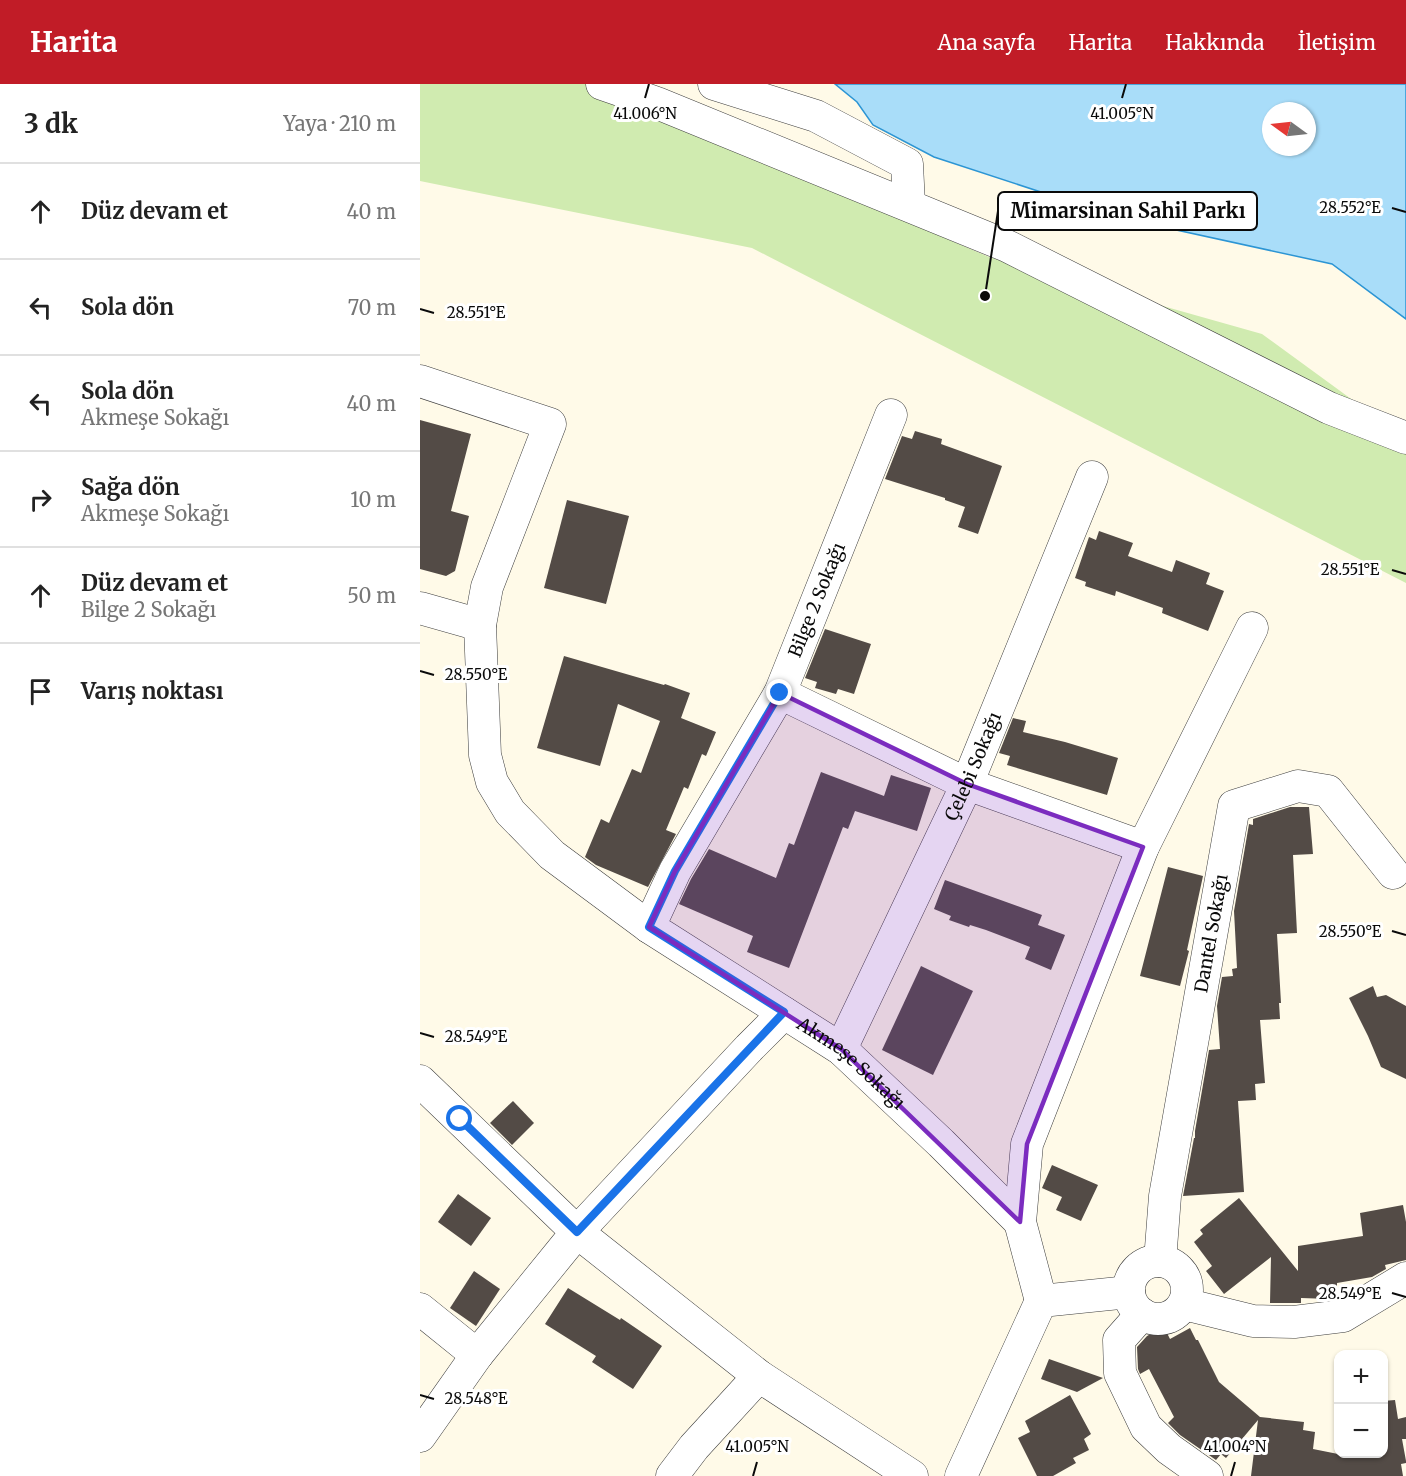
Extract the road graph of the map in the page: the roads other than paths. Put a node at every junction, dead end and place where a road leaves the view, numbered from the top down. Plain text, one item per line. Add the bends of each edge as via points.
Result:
1 (602, 84) edge
2 (714, 84) edge
3 (660, 93) edge
4 (909, 206) junction
5 (420, 381) edge
6 (891, 415) dead end
7 (1406, 438) edge
8 (1092, 477) dead end
9 (420, 608) edge
10 (480, 625) junction
11 (1252, 628) dead end
12 (780, 693) junction
13 (967, 784) junction
14 (1143, 847) junction
15 (1393, 873) dead end
16 (649, 927) junction
17 (784, 1012) junction
18 (841, 1050) junction
19 (420, 1081) edge
20 (1020, 1222) junction
21 (577, 1232) junction
22 (1160, 1261) junction
23 (1406, 1278) edge
24 (1041, 1301) junction
25 (1135, 1303) junction
26 (1184, 1304) junction
27 (420, 1309) edge
28 (477, 1355) junction
29 (759, 1376) junction
30 (420, 1436) edge
31 (672, 1476) edge
32 (912, 1476) edge
33 (961, 1476) edge
34 (1207, 1476) edge

1 - 3 street
2 - 4 street via 816,116 907,164
3 - 4 street
4 - 7 street via 1007,246 1329,408
5 - 10 street, Akmeşe Sokağı via 550,424 487,587
6 - 12 street, Bilge 2 Sokağı
8 - 13 street, Çelebi Sokağı
9 - 10 street
10 - 16 street, Akmeşe Sokağı via 484,755 500,798 552,855
11 - 14 street
12 - 13 street
12 - 16 street, Bilge 2 Sokağı via 675,871
13 - 14 street
13 - 18 street, Çelebi Sokağı
14 - 20 street via 1027,1144
15 - 22 street, Dantel Sokağı via 1328,791 1298,786 1234,806 1165,1196
16 - 17 street, Akmeşe Sokağı
17 - 18 street, Akmeşe Sokağı
17 - 21 street
18 - 20 street, Akmeşe Sokağı
19 - 21 street
20 - 24 street
21 - 28 street
21 - 29 street
22 - 25 street via 1142,1266 1134,1273 1130,1282
22 - 26 street via 1181,1273 1187,1292
23 - 26 street via 1342,1316 1294,1322 1253,1321
24 - 25 street
24 - 33 street
25 - 26 street via 1152,1318 1162,1319
25 - 34 street via 1119,1340 1120,1372 1146,1427
27 - 28 street
28 - 30 street
29 - 31 street
29 - 32 street

